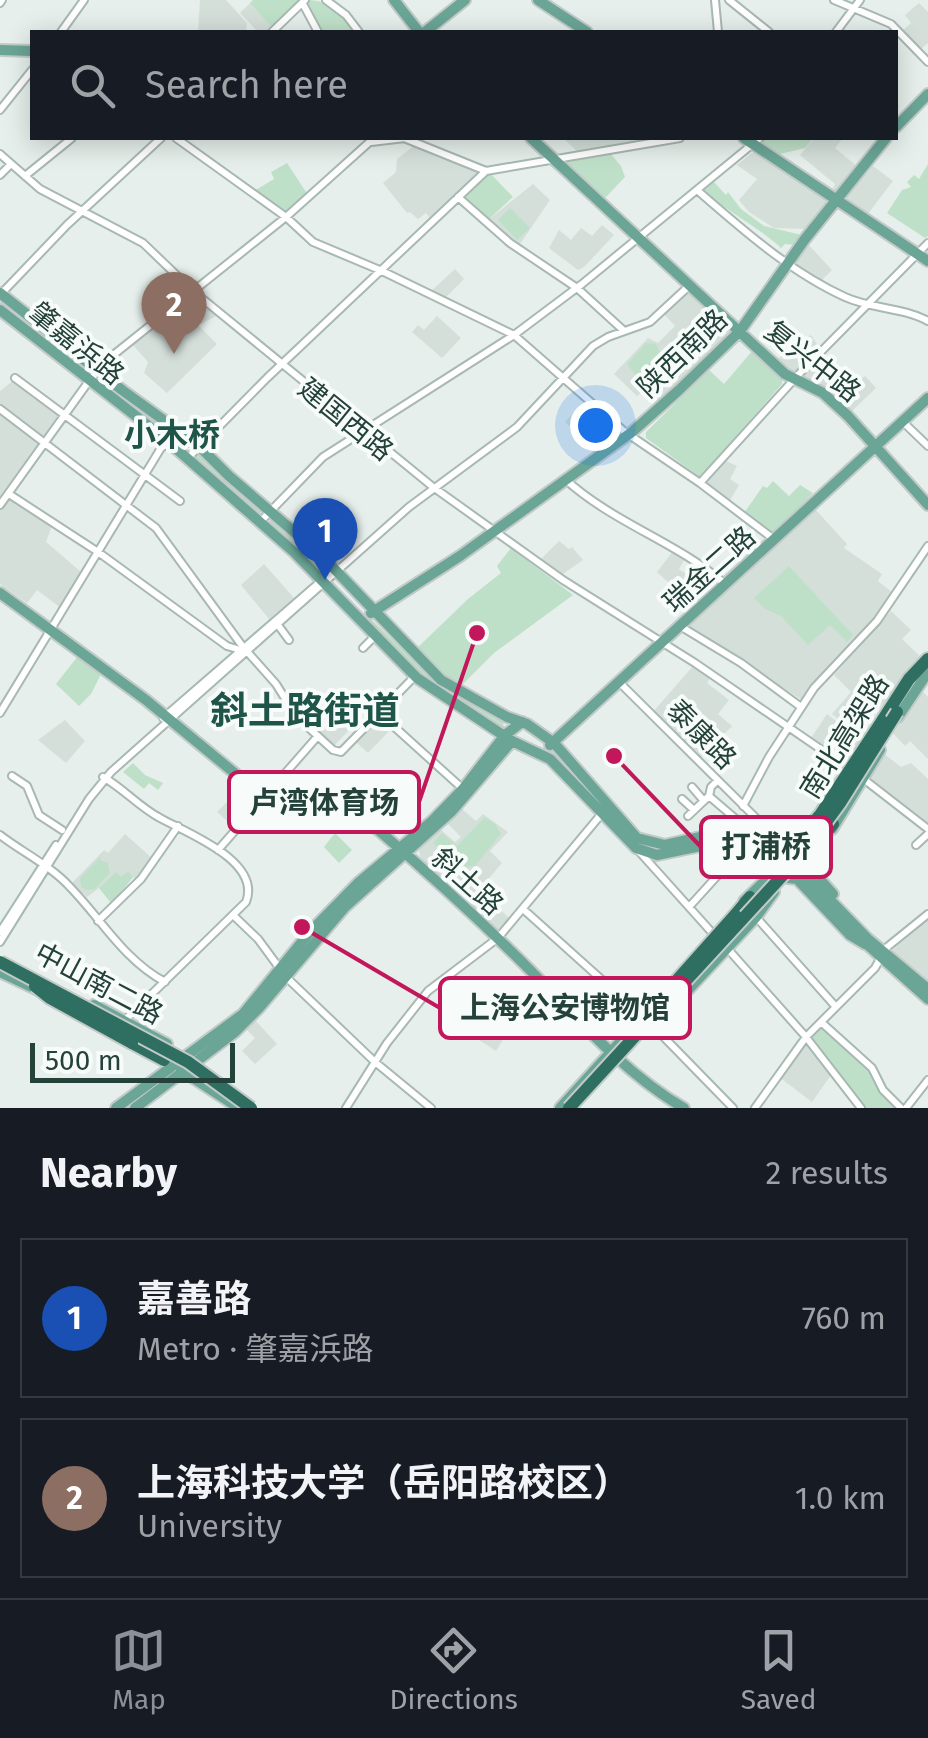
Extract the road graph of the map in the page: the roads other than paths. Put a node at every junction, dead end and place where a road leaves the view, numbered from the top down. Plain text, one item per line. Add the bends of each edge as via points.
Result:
1 (84, 0) edge
2 (326, 0) edge
3 (394, 0) edge
4 (461, 0) edge
5 (715, 0) edge
6 (729, 0) edge
7 (834, 0) edge
8 (860, 0) edge
9 (304, 2) edge
10 (545, 2) edge
11 (854, 8) junction
12 (62, 30) edge
13 (274, 30) edge
14 (317, 30) edge
15 (357, 30) edge
16 (419, 30) edge
17 (424, 30) edge
18 (584, 30) edge
19 (718, 30) edge
20 (766, 30) edge
21 (838, 30) edge
22 (896, 30) edge
23 (898, 32) edge
24 (0, 47) edge
25 (30, 49) edge
26 (928, 62) edge
27 (30, 72) edge
28 (928, 94) edge
29 (0, 110) edge
30 (898, 125) edge
31 (70, 140) edge
32 (159, 140) edge
33 (179, 140) edge
34 (370, 140) edge
35 (409, 140) edge
36 (533, 140) edge
37 (668, 140) edge
38 (884, 140) edge
39 (757, 141) edge
40 (0, 154) edge
41 (554, 159) junction
42 (11, 164) junction
43 (486, 171) junction
44 (0, 175) edge
45 (25, 176) junction
46 (697, 190) junction
47 (458, 197) junction
48 (838, 200) junction
49 (81, 211) junction
50 (286, 217) junction
51 (640, 236) junction
52 (928, 242) edge
53 (923, 257) edge
54 (789, 262) junction
55 (382, 271) junction
56 (691, 284) junction
57 (577, 288) junction
58 (192, 291) junction
59 (0, 294) edge
60 (868, 304) junction
61 (0, 310) edge
62 (928, 321) edge
63 (624, 330) junction
64 (740, 332) junction
65 (514, 336) junction
66 (281, 365) junction
67 (97, 370) junction
68 (15, 378) dead end
69 (794, 378) junction
70 (562, 379) junction
71 (89, 381) junction
72 (928, 398) edge
73 (0, 408) edge
74 (65, 414) junction
75 (903, 422) junction
76 (361, 432) junction
77 (628, 435) junction
78 (45, 443) junction
79 (169, 443) junction
80 (197, 444) junction
81 (876, 446) junction
82 (928, 446) edge
83 (188, 459) junction
84 (146, 472) junction
85 (565, 479) junction
86 (700, 482) junction
87 (433, 488) junction
88 (8, 494) junction
89 (180, 501) dead end
90 (126, 504) junction
91 (812, 504) junction
92 (928, 504) edge
93 (0, 505) edge
94 (270, 511) junction
95 (259, 523) junction
96 (494, 530) junction
97 (774, 540) junction
98 (928, 546) edge
99 (98, 552) junction
100 (748, 564) junction
101 (338, 570) junction
102 (324, 580) junction
103 (725, 584) junction
104 (0, 593) edge
105 (373, 612) junction
106 (362, 620) junction
107 (278, 625) junction
108 (680, 626) junction
109 (52, 630) junction
110 (376, 636) junction
111 (289, 640) dead end
112 (663, 642) junction
113 (363, 648) dead end
114 (245, 649) junction
115 (928, 665) edge
116 (415, 676) junction
117 (621, 684) junction
118 (896, 704) junction
119 (802, 708) junction
120 (379, 712) junction
121 (0, 713) edge
122 (167, 717) junction
123 (882, 721) junction
124 (522, 722) junction
125 (788, 729) junction
126 (317, 737) junction
127 (508, 738) junction
128 (549, 747) junction
129 (856, 773) junction
130 (12, 776) dead end
131 (103, 777) junction
132 (717, 780) junction
133 (254, 786) junction
134 (692, 787) dead end
135 (462, 789) junction
136 (269, 793) junction
137 (707, 798) junction
138 (682, 799) dead end
139 (243, 800) dead end
140 (743, 806) junction
141 (605, 810) junction
142 (754, 817) junction
143 (741, 823) junction
144 (178, 826) junction
145 (62, 830) dead end
146 (806, 831) junction
147 (928, 832) edge
148 (771, 833) junction
149 (0, 835) edge
150 (748, 842) junction
151 (796, 845) junction
152 (916, 845) dead end
153 (636, 848) junction
154 (663, 848) junction
155 (218, 850) junction
156 (811, 851) junction
157 (403, 853) junction
158 (782, 853) junction
159 (44, 867) junction
160 (772, 872) junction
161 (800, 876) junction
162 (774, 892) junction
163 (689, 906) junction
164 (755, 907) junction
165 (524, 909) junction
166 (928, 914) edge
167 (234, 916) junction
168 (98, 922) junction
169 (0, 932) edge
170 (498, 938) junction
171 (719, 940) junction
172 (0, 942) edge
173 (876, 950) junction
174 (1, 965) edge
175 (282, 973) junction
176 (29, 979) junction
177 (165, 982) junction
178 (928, 988) edge
179 (680, 995) junction
180 (928, 999) edge
181 (836, 1007) junction
182 (648, 1018) junction
183 (124, 1021) junction
184 (822, 1022) junction
185 (806, 1037) junction
186 (616, 1055) junction
187 (170, 1059) junction
188 (190, 1061) junction
189 (374, 1062) junction
190 (928, 1080) edge
191 (244, 1106) edge
192 (116, 1108) edge
193 (125, 1108) edge
194 (135, 1108) edge
195 (346, 1108) edge
196 (432, 1108) edge
197 (566, 1108) edge
198 (684, 1108) edge
199 (733, 1108) edge
200 (755, 1108) edge
201 (861, 1108) edge
202 (904, 1108) edge

1 - 12 street
2 - 15 street
3 - 16 main road
4 - 17 main road
5 - 19 street
6 - 20 street
7 - 11 street
8 - 11 street
9 - 13 street
9 - 14 street
10 - 18 main road
11 - 21 street
11 - 22 street
23 - 26 street
24 - 25 main road
27 - 29 street
28 - 30 main road
31 - 45 street
32 - 49 street
33 - 50 street
34 - 50 street
35 - 43 street
36 - 41 main road, 复兴中路
37 - 41 street
38 - 48 main road, 陕西南路
39 - 46 street
39 - 48 main road
40 - 42 street, 建国西路
41 - 43 street
41 - 51 main road, 复兴中路
42 - 44 street
42 - 45 street, 建国西路
43 - 47 street
45 - 49 street, 建国西路
46 - 51 street
46 - 54 street
47 - 55 street
47 - 57 street via 510,244
48 - 53 main road
48 - 54 main road, 陕西南路
49 - 58 street, 建国西路 via 143,243
49 - 59 street
50 - 55 street via 320,247
50 - 58 street
51 - 56 main road, 复兴中路
51 - 57 street
52 - 53 street
53 - 60 street
54 - 60 street via 849,300
54 - 64 main road, 陕西南路
55 - 65 street
55 - 66 street
56 - 63 street via 659,316
56 - 64 main road, 复兴中路
57 - 63 street
57 - 65 street
58 - 66 street, 建国西路
58 - 67 street
59 - 67 main road, 肇嘉浜路
60 - 62 street
60 - 69 street
61 - 71 main road, 肇嘉浜路
63 - 70 street via 595,344
64 - 69 main road, 复兴中路
64 - 77 main road, 陕西南路
65 - 70 street
65 - 76 street
66 - 76 street, 建国西路
66 - 80 street
67 - 71 street
67 - 80 main road, 肇嘉浜路
68 - 74 street
69 - 81 main road, 复兴中路 via 823,393
69 - 86 street
70 - 77 street
70 - 87 street via 517,427
71 - 74 street
71 - 79 main road, 肇嘉浜路
72 - 75 main road, 瑞金二路
73 - 78 street
74 - 78 street
74 - 84 street
75 - 81 main road, 瑞金二路
75 - 82 street
76 - 87 street, 建国西路
76 - 94 street via 317,462
77 - 85 main road, 陕西南路
77 - 86 street
78 - 88 street
78 - 90 street
79 - 80 street
79 - 83 main road, 肇嘉浜路
79 - 84 street
80 - 83 street
80 - 94 main road, 肇嘉浜路
81 - 91 main road, 瑞金二路
81 - 92 main road, 复兴中路
83 - 95 main road, 肇嘉浜路
84 - 89 street
84 - 90 street
85 - 96 main road, 陕西南路
85 - 103 street
86 - 97 street
87 - 96 street, 建国西路
87 - 101 street
88 - 93 street
88 - 99 street
90 - 99 street
90 - 114 street via 156,528
91 - 97 main road, 瑞金二路
91 - 100 main road
94 - 95 street
94 - 101 main road, 肇嘉浜路
95 - 102 main road, 肇嘉浜路
96 - 105 main road, 陕西南路
96 - 112 street, 建国西路
97 - 100 main road, 瑞金二路
98 - 119 street via 877,620
99 - 109 street
99 - 114 street via 227,646
100 - 103 main road, 瑞金二路
101 - 102 street
101 - 105 main road, 肇嘉浜路
102 - 106 main road, 肇嘉浜路
102 - 107 street
102 - 114 street
103 - 108 main road, 瑞金二路
104 - 109 main road, 斜土路
105 - 106 main road, 陕西南路
105 - 124 main road, 肇嘉浜路 via 440,680
106 - 110 main road, 肇嘉浜路
107 - 111 street
107 - 114 street
108 - 112 main road, 瑞金二路
108 - 119 street
109 - 121 street
109 - 122 main road, 斜土路
110 - 113 street
110 - 116 main road, 肇嘉浜路
112 - 117 main road, 瑞金二路
112 - 125 street, 建国西路
114 - 122 street
114 - 126 street
115 - 118 highway, 南北高架路
115 - 123 highway, 南北高架路 via 908,679
115 - 129 main road
116 - 120 street
116 - 127 main road, 肇嘉浜路
117 - 128 main road, 瑞金二路
117 - 132 street, 泰康路
118 - 129 main road
118 - 156 highway, bridge via 833,824
118 - 179 highway, 南北高架路, bridge via 805,851
119 - 125 street
120 - 126 street via 338,753
120 - 135 street
122 - 131 street
122 - 133 main road, 斜土路
123 - 146 highway, bridge
123 - 182 highway, 南北高架路, bridge via 800,846
124 - 127 main road
124 - 128 main road, 肇嘉浜路
125 - 129 street, 建国西路
125 - 140 street
126 - 136 street
127 - 128 main road via 539,750
127 - 135 main road
127 - 157 main road via 467,796
128 - 141 main road
128 - 141 main road
129 - 146 main road
129 - 147 street, 建国西路
129 - 156 main road via 832,829
130 - 145 street via 27,786 40,815
131 - 144 street
131 - 159 street
132 - 137 street
132 - 140 street, 泰康路
133 - 136 main road, 斜土路
133 - 139 street
134 - 137 street
135 - 157 main road
136 - 155 street
136 - 157 main road, 斜土路 via 363,820
137 - 138 street via 691,813
137 - 143 street
140 - 142 street, 泰康路
141 - 153 main road
141 - 154 main road via 637,838
141 - 165 street
142 - 143 street
142 - 148 street, 泰康路
143 - 148 main road
143 - 154 main road
144 - 155 street
144 - 168 street
146 - 151 main road
147 - 152 street
148 - 151 main road via 782,844
149 - 159 street
150 - 154 main road via 677,854
150 - 160 main road via 773,855
150 - 163 street
151 - 158 main road
153 - 154 main road via 650,854
153 - 163 street
154 - 158 main road via 736,834 758,837
154 - 163 street via 655,869
155 - 167 street via 250,888
156 - 158 main road
156 - 161 main road
156 - 173 main road via 808,866
157 - 170 main road, 斜土路
157 - 175 main road
158 - 160 main road
159 - 168 street
159 - 169 street
159 - 172 street
160 - 161 main road
160 - 164 main road
161 - 162 main road
161 - 173 main road
161 - 173 main road via 850,936
162 - 164 highway
162 - 171 main road
163 - 171 street
164 - 171 main road
164 - 171 main road
164 - 179 highway, bridge
164 - 181 street
164 - 182 highway, bridge via 735,915
165 - 170 street
165 - 182 street
166 - 173 street
167 - 175 street
167 - 177 street
168 - 177 street
170 - 186 main road, 斜土路
170 - 189 street via 438,981
171 - 179 main road
171 - 182 main road via 698,955
171 - 185 street
173 - 178 main road
173 - 180 main road
173 - 181 street
174 - 176 highway, bridge
174 - 183 main road, 中山南二路
174 - 187 main road, 中山南二路
174 - 187 main road, 中山南二路
174 - 187 main road, 中山南二路 via 78,1017
175 - 188 main road via 235,1032
175 - 189 street
176 - 187 highway, bridge
176 - 187 highway, bridge via 50,998
176 - 191 highway, bridge
177 - 183 street
179 - 182 main road
179 - 197 highway, 南北高架路, bridge
181 - 184 street
182 - 186 main road
182 - 197 highway, 南北高架路, bridge
182 - 199 street
183 - 187 main road, 中山南二路 via 168,1044
184 - 185 street
184 - 202 street
185 - 200 street
185 - 201 street
186 - 197 main road
186 - 198 main road, 斜土路
187 - 188 main road
187 - 188 main road, 中山南二路
187 - 191 main road, 中山南二路
187 - 192 main road
187 - 193 main road
187 - 194 main road
188 - 191 main road, 中山南二路
189 - 195 street
189 - 196 street
190 - 202 street

